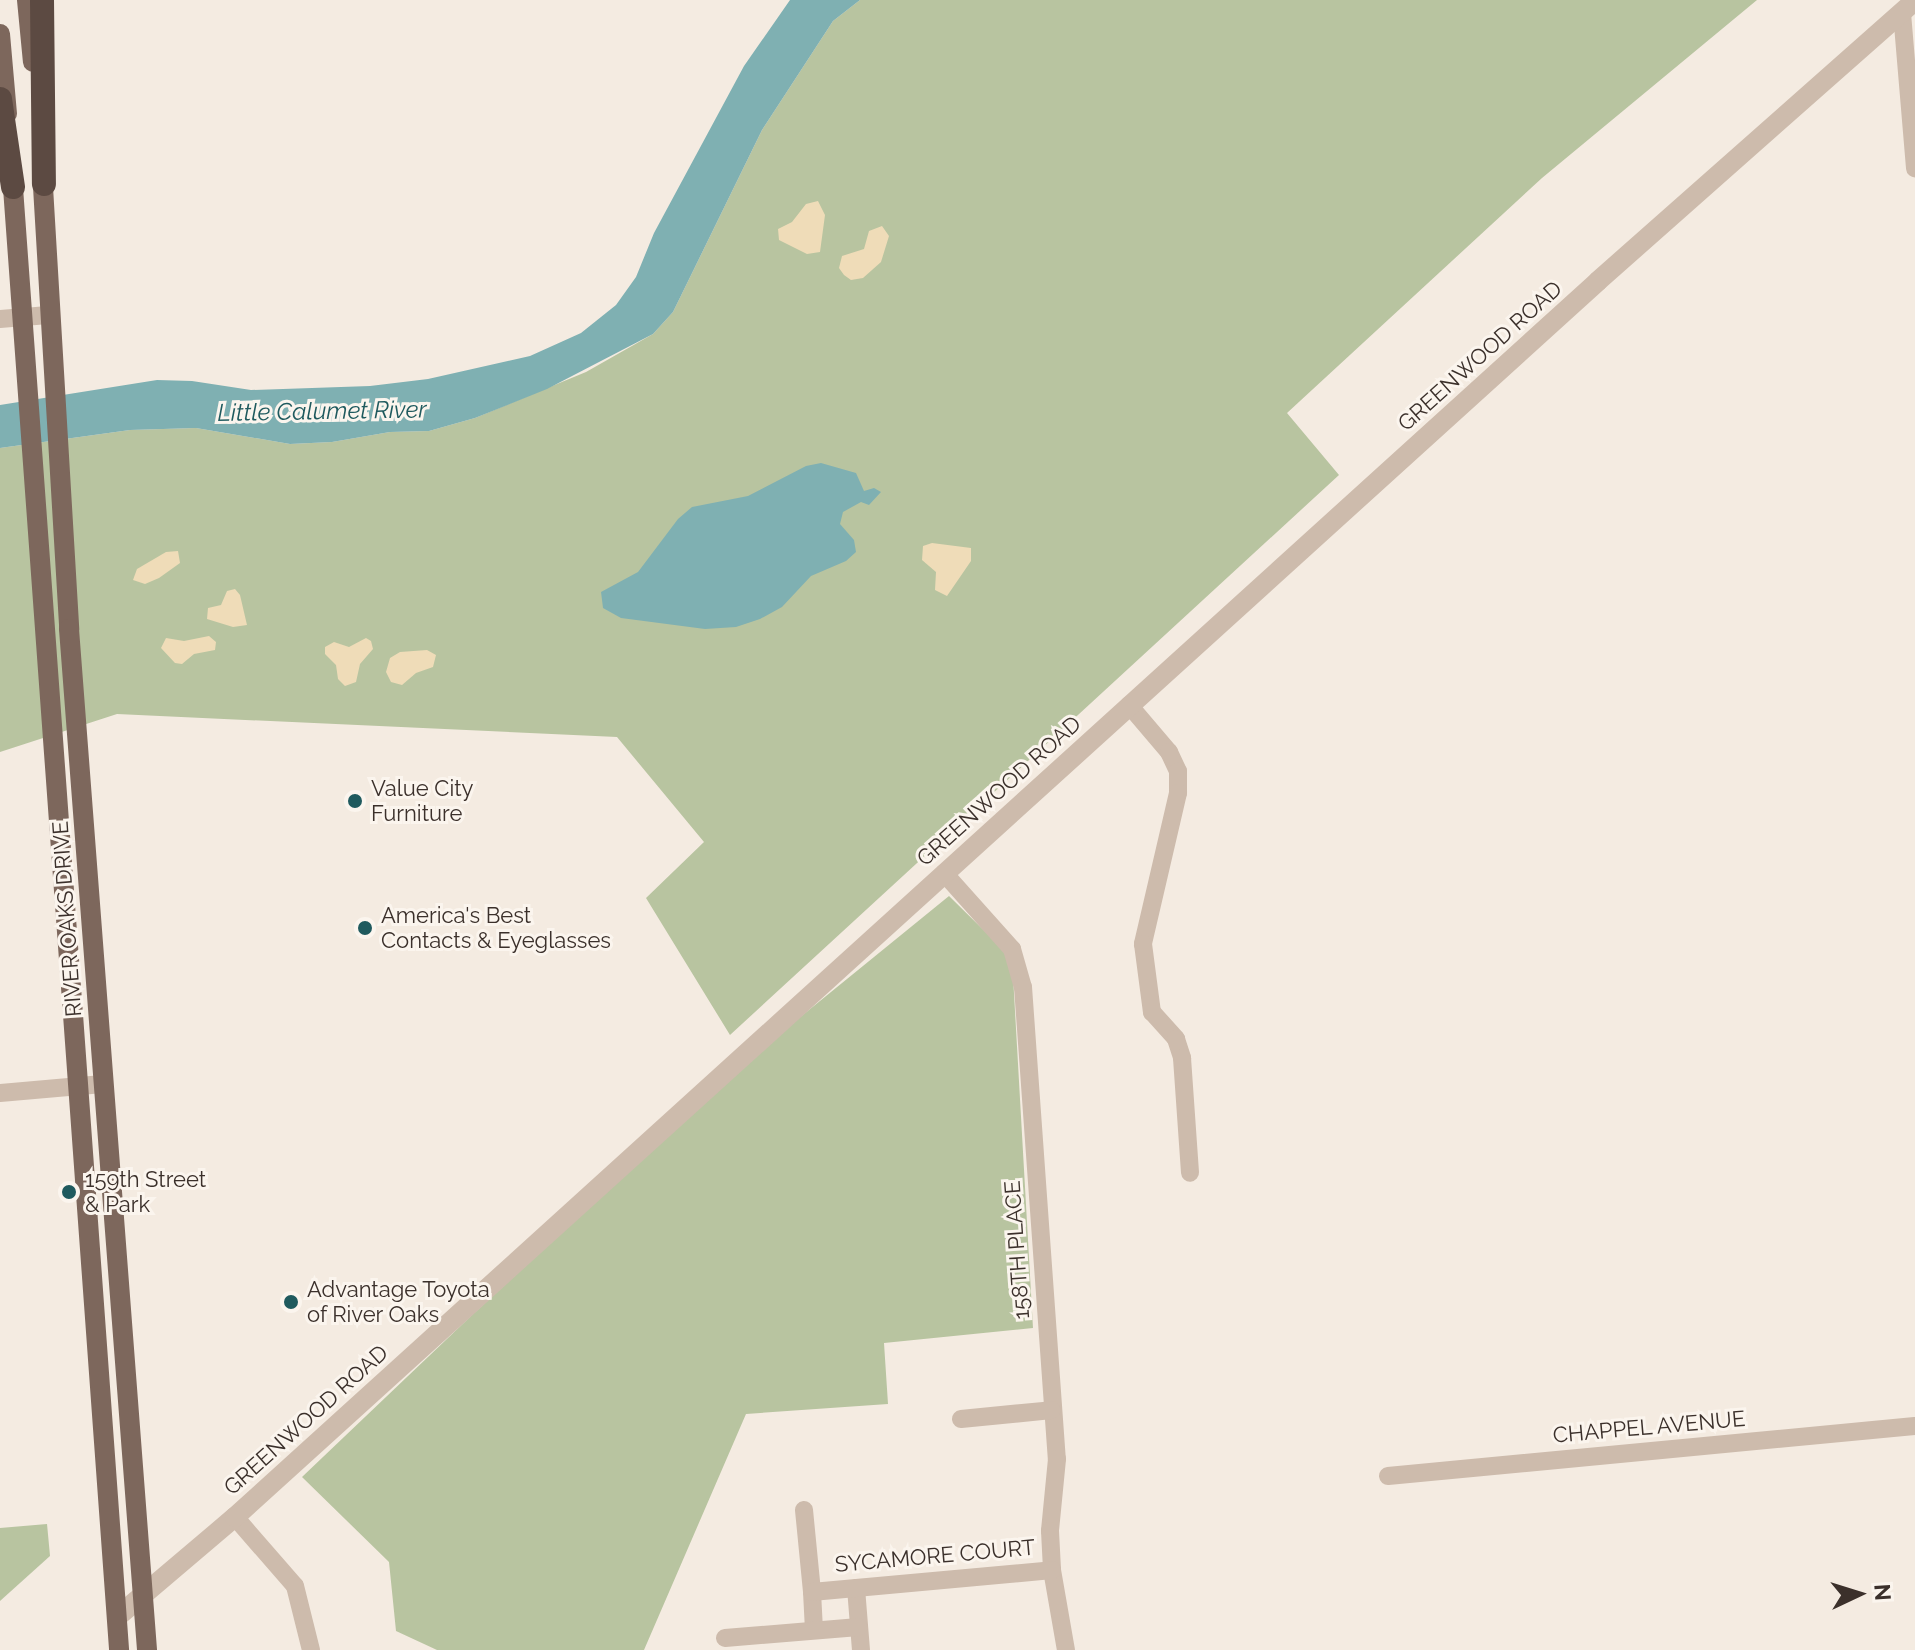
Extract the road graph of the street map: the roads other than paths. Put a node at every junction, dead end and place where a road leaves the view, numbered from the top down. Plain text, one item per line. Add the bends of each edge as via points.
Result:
1 (27, 0) edge
2 (42, 0) edge
3 (1909, 7) edge
4 (0, 34) edge
5 (0, 99) edge
6 (1915, 168) edge
7 (44, 184) junction
8 (13, 187) junction
9 (48, 315) junction
10 (21, 316) junction
11 (0, 319) edge
12 (1129, 705) junction
13 (944, 873) junction
14 (103, 1084) junction
15 (77, 1086) junction
16 (0, 1093) edge
17 (1190, 1173) dead end
18 (1052, 1410) junction
19 (961, 1419) dead end
20 (1915, 1426) edge
21 (1388, 1476) dead end
22 (804, 1510) dead end
23 (235, 1517) junction
24 (1052, 1570) junction
25 (856, 1588) junction
26 (812, 1592) junction
27 (142, 1594) junction
28 (117, 1617) junction
29 (859, 1627) junction
30 (814, 1630) junction
31 (725, 1638) dead end
32 (119, 1650) edge
33 (147, 1650) edge
34 (311, 1650) edge
35 (861, 1650) edge
36 (1066, 1650) edge

1 - 7 main road, RIVER OAKS DRIVE
2 - 7 highway
3 - 6 street
3 - 12 street, GREENWOOD ROAD
4 - 8 main road, RIVER OAKS DRIVE
5 - 8 highway
7 - 9 main road, RIVER OAKS DRIVE
8 - 10 main road, RIVER OAKS DRIVE
9 - 10 street
9 - 14 main road, RIVER OAKS DRIVE
10 - 11 street
10 - 15 main road, RIVER OAKS DRIVE
12 - 13 street, GREENWOOD ROAD
12 - 17 street via 1169,752 1178,771 1178,793 1143,944 1152,1012 1176,1039 1182,1058
13 - 18 street, 158TH PLACE via 1012,949 1020,966
13 - 23 street, GREENWOOD ROAD
14 - 15 street
14 - 27 main road, RIVER OAKS DRIVE
15 - 16 street
15 - 28 main road, RIVER OAKS DRIVE
18 - 19 street
18 - 24 street, 158TH PLACE via 1057,1459
20 - 21 street, CHAPPEL AVENUE
22 - 26 street
23 - 27 street, GREENWOOD ROAD
23 - 34 street via 295,1586
24 - 25 street, SYCAMORE COURT
24 - 36 street, 158TH PLACE
25 - 26 street, SYCAMORE COURT
25 - 29 street
26 - 30 street, SYCAMORE COURT
27 - 28 street, GREENWOOD ROAD
27 - 33 main road, RIVER OAKS DRIVE
28 - 32 main road, RIVER OAKS DRIVE
29 - 30 street
29 - 35 street
30 - 31 street

